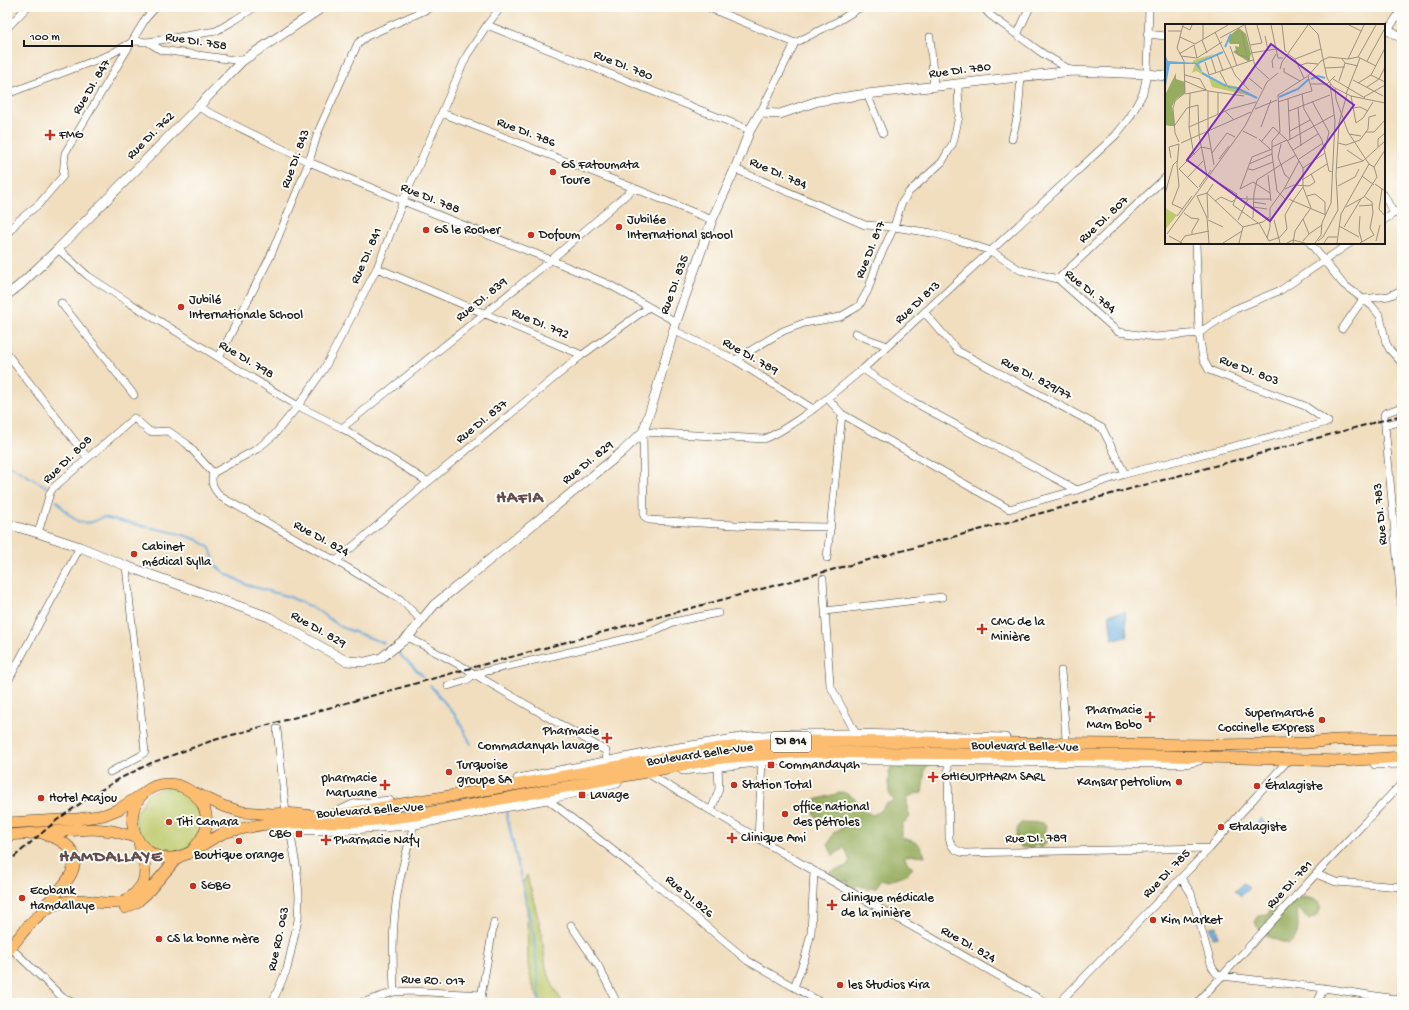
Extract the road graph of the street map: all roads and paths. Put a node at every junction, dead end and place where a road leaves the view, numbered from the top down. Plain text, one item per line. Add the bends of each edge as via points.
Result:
1 (27, 7) edge
2 (156, 7) edge
3 (255, 7) edge
4 (323, 7) edge
5 (432, 7) edge
6 (501, 7) edge
7 (706, 7) edge
8 (861, 7) edge
9 (984, 7) edge
10 (1030, 7) edge
11 (1148, 7) edge
12 (1402, 9) edge
13 (487, 25) junction
14 (7, 28) edge
15 (1386, 31) edge
16 (1147, 34) junction
17 (1017, 35) junction
18 (1165, 36) edge
19 (930, 37) dead end
20 (1402, 38) edge
21 (134, 41) junction
22 (148, 42) junction
23 (795, 43) junction
24 (242, 61) junction
25 (1072, 71) junction
26 (1147, 74) junction
27 (1165, 76) edge
28 (1021, 77) junction
29 (958, 84) junction
30 (934, 87) junction
31 (7, 94) edge
32 (867, 94) junction
33 (198, 107) junction
34 (442, 113) junction
35 (760, 113) junction
36 (750, 130) junction
37 (883, 132) dead end
38 (1012, 139) dead end
39 (309, 162) junction
40 (735, 169) junction
41 (1165, 178) edge
42 (634, 188) junction
43 (1385, 198) edge
44 (404, 201) junction
45 (1402, 208) edge
46 (1394, 214) junction
47 (1385, 219) edge
48 (712, 220) junction
49 (894, 228) junction
50 (7, 234) edge
51 (1196, 244) edge
52 (1311, 244) edge
53 (1348, 244) edge
54 (58, 249) junction
55 (991, 251) junction
56 (551, 260) junction
57 (1324, 260) junction
58 (377, 268) junction
59 (1058, 279) junction
60 (1402, 290) edge
61 (7, 295) edge
62 (1363, 299) junction
63 (61, 303) dead end
64 (649, 307) junction
65 (484, 313) junction
66 (925, 313) junction
67 (674, 326) junction
68 (1342, 329) dead end
69 (855, 333) dead end
70 (1199, 333) junction
71 (888, 346) junction
72 (7, 354) edge
73 (582, 355) junction
74 (219, 357) junction
75 (735, 360) junction
76 (1402, 363) edge
77 (863, 369) junction
78 (134, 395) dead end
79 (828, 399) junction
80 (298, 406) junction
81 (1402, 407) edge
82 (813, 409) junction
83 (842, 414) junction
84 (134, 418) joint
85 (1402, 421) edge
86 (1386, 426) junction
87 (342, 428) junction
88 (643, 432) junction
89 (87, 457) junction
90 (1125, 474) junction
91 (212, 476) junction
92 (428, 482) junction
93 (1077, 490) junction
94 (7, 524) edge
95 (831, 527) junction
96 (38, 533) junction
97 (80, 547) junction
98 (827, 558) dead end
99 (336, 561) junction
100 (126, 566) junction
101 (823, 579) dead end
102 (942, 598) dead end
103 (825, 611) junction
104 (1402, 611) edge
105 (718, 613) dead end
106 (421, 620) junction
107 (408, 637) junction
108 (7, 667) edge
109 (1061, 671) dead end
110 (13, 672) junction
111 (474, 674) junction
112 (7, 683) edge
113 (448, 686) dead end
114 (277, 729) dead end
115 (856, 734) junction
116 (1402, 734) edge
117 (1066, 739) junction
118 (1402, 739) edge
119 (1331, 740) junction
120 (1221, 744) junction
121 (1213, 757) junction
122 (1402, 757) edge
123 (1226, 758) junction
124 (1289, 759) junction
125 (948, 760) junction
126 (1327, 760) junction
127 (607, 761) junction
128 (762, 761) junction
129 (1343, 761) junction
130 (1402, 763) edge
131 (718, 765) junction
132 (110, 772) dead end
133 (650, 775) junction
134 (1402, 783) edge
135 (191, 791) junction
136 (144, 792) junction
137 (547, 799) junction
138 (711, 811) junction
139 (286, 813) junction
140 (324, 817) junction
141 (7, 823) edge
142 (268, 824) junction
143 (414, 824) junction
144 (290, 830) junction
145 (42, 833) junction
146 (7, 835) edge
147 (758, 838) junction
148 (137, 840) junction
149 (1210, 848) junction
150 (192, 851) junction
151 (178, 857) junction
152 (814, 871) junction
153 (1316, 874) junction
154 (1181, 878) junction
155 (1402, 888) edge
156 (494, 922) dead end
157 (571, 925) dead end
158 (24, 932) junction
159 (9, 950) edge
160 (1222, 976) junction
161 (794, 987) junction
162 (1324, 988) junction
163 (394, 992) junction
164 (482, 995) junction
165 (1402, 1000) edge
166 (61, 1001) edge
167 (74, 1003) edge
168 (272, 1003) edge
169 (361, 1003) edge
170 (480, 1003) edge
171 (617, 1003) edge
172 (822, 1003) edge
173 (1047, 1003) edge
174 (1059, 1003) edge
175 (1197, 1003) edge
176 (1317, 1003) edge

1 - 14 street
2 - 21 street, Rue DI. 847 via 146,18
3 - 22 street, Rue DI. 758 via 216,31
4 - 24 street, Rue DI. 762
5 - 39 street, Rue DI. 843 via 366,36 358,43 318,132
6 - 13 street, Rue DI. 841
7 - 23 street
8 - 23 street
9 - 17 street via 990,15
10 - 17 street
11 - 16 street, Rue DI 813
12 - 15 street
13 - 34 street, Rue DI. 841 via 467,54
13 - 36 street, Rue DI. 780
15 - 20 street
16 - 18 street
16 - 26 street, Rue DI 813
17 - 25 street
19 - 30 street
21 - 22 street, Rue DI. 758
21 - 31 street via 109,55
21 - 50 street, Rue DI. 847 via 65,153 63,176 39,204
22 - 24 street, Rue DI. 758 via 160,50
23 - 35 street, Rue DI. 835
24 - 33 street, Rue DI. 762
25 - 26 street, Rue DI. 780
25 - 28 street, Rue DI. 780
26 - 27 street, Rue DI. 780
26 - 55 street, Rue DI 813 via 1142,93 1130,117 1116,135
28 - 29 street, Rue DI. 780
28 - 38 street via 1018,114
29 - 30 street, Rue DI. 780
29 - 49 street, Rue DI. 817 via 959,116 953,144 942,162 909,192 901,204
30 - 32 street, Rue DI. 780
32 - 35 street, Rue DI. 780 via 818,102 780,114
32 - 37 street
33 - 39 street, Rue DI. 788
33 - 54 street, Rue DI. 762
34 - 42 street, Rue DI. 786
34 - 44 street, Rue DI. 841
35 - 36 street, Rue DI. 835
36 - 40 street, Rue DI. 835
39 - 44 street, Rue DI. 788
39 - 74 street, Rue DI. 843 via 270,257
40 - 48 street, Rue DI. 835
40 - 49 street, Rue DI. 784 via 865,225
41 - 59 street, Rue DI. 807
42 - 48 street, Rue DI. 786
42 - 56 street, Rue DI. 839
43 - 46 street
44 - 56 street, Rue DI. 788
44 - 58 street, Rue DI. 841
45 - 46 street
46 - 47 street
48 - 67 street, Rue DI. 835
49 - 55 street, Rue DI. 784 via 932,233
49 - 75 street, Rue DI. 817 via 859,306 840,317 804,323 783,331
51 - 70 street, Rue DI. 803
52 - 57 street
53 - 57 street, Rue DI. 784
54 - 61 street, Rue DI. 762
54 - 74 street, Rue DI. 798 via 88,276
55 - 59 street, Rue DI. 784 via 1020,270
55 - 66 street, Rue DI 813
56 - 64 street, Rue DI. 788 via 610,285
56 - 65 street, Rue DI. 839
57 - 62 street via 1344,284
57 - 70 street, Rue DI. 784 via 1281,290 1233,310
58 - 65 street, Rue DI. 792
58 - 80 street, Rue DI. 841 via 324,369
59 - 70 street, Rue DI. 784 via 1118,332 1155,337
60 - 62 street via 1390,296
62 - 68 street
62 - 76 street via 1380,316 1388,346
63 - 78 street
64 - 67 street, Rue DI. 788
64 - 73 street, Rue DI. 837
65 - 73 street, Rue DI. 792
65 - 87 street, Rue DI. 839
66 - 71 street, Rue DI 813
66 - 90 street, Rue DI. 829/77 via 958,351 1102,428
67 - 75 street, Rue DI. 789
67 - 88 street, Rue DI. 835
69 - 71 street
70 - 90 street, Rue DI. 803 via 1203,359 1210,370 1305,406 1328,422
71 - 77 street, Rue DI 813
72 - 89 street
73 - 92 street, Rue DI. 837
74 - 80 street, Rue DI. 798
75 - 82 street, Rue DI. 789
77 - 79 street, Rue DI 813
77 - 93 street via 906,398
79 - 82 street, Rue DI 813
79 - 83 street
80 - 87 street, Rue DI. 798
80 - 91 street, Rue DI. 841 via 274,435 257,449
81 - 86 street, Rue DI. 783 via 1385,413
82 - 88 street, Rue DI 813 via 786,429 764,439
83 - 93 street via 1009,509
83 - 95 street
84 - 89 street, Rue DI. 808
84 - 91 street, Rue DI. 824 via 150,432 168,431 187,444
85 - 86 street
86 - 104 street, Rue DI. 783
87 - 92 street, Rue DI. 798
88 - 95 street via 644,516 649,520 752,526
88 - 106 street, Rue DI. 829 via 622,452 434,605
89 - 96 street, Rue DI. 808 via 53,488
90 - 93 street
91 - 99 street, Rue DI. 824 via 213,487 221,497
92 - 99 street, Rue DI. 837
94 - 96 street, Rue DI. 829
95 - 98 street
96 - 97 street, Rue DI. 829
97 - 100 street, Rue DI. 829
97 - 110 street
99 - 106 street, Rue DI. 824 via 400,599
100 - 107 street, Rue DI. 829 via 269,617 346,661 365,662 381,658
100 - 132 street via 145,752
101 - 103 street
102 - 103 street
103 - 115 street via 830,685
105 - 111 street via 673,622 647,634
106 - 107 street, Rue DI. 829
107 - 111 street
108 - 110 street
109 - 117 street
110 - 112 street
111 - 113 street via 467,680
111 - 127 street via 606,751
114 - 139 street
115 - 117 street, Boulevard Belle-Vue
115 - 127 street, Boulevard Belle-Vue via 747,737
116 - 119 street, Boulevard Belle-Vue via 1350,736
117 - 120 street, Boulevard Belle-Vue via 1170,740
118 - 119 main road, Boulevard Belle-Vue / DI 814
119 - 120 main road, Boulevard Belle-Vue / DI 814 via 1308,743
119 - 126 main road
120 - 123 main road
120 - 140 main road, Boulevard Belle-Vue / DI 814 via 803,741 720,748
121 - 123 main road, Boulevard Belle-Vue / DI 814
121 - 125 street, Boulevard Belle-Vue via 1185,763
121 - 142 main road, Boulevard Belle-Vue / DI 814 via 803,752 720,758 416,815 366,821
122 - 129 main road, Boulevard Belle-Vue / DI 814
123 - 124 main road, Boulevard Belle-Vue / DI 814
124 - 126 main road, Boulevard Belle-Vue / DI 814
124 - 149 street, Rue DI. 785
125 - 128 street, Boulevard Belle-Vue via 785,758
125 - 149 street, Rue DI. 789 via 949,838 950,844 958,852
126 - 129 main road, Boulevard Belle-Vue / DI 814
127 - 140 street, Boulevard Belle-Vue via 430,796 354,805
128 - 131 street, Boulevard Belle-Vue
128 - 147 street
129 - 130 street, Boulevard Belle-Vue via 1362,764
131 - 133 street, Boulevard Belle-Vue
131 - 138 street via 718,789
133 - 137 street, Boulevard Belle-Vue
133 - 138 street, Rue DI. 824
134 - 153 street, Rue DI. 781
135 - 136 main road via 180,785 168,784 155,786
135 - 139 main road, Boulevard Belle-Vue / DI 814 via 243,812
135 - 150 main road via 200,801 206,814 206,828
136 - 141 main road via 119,809 104,815
136 - 148 main road via 132,813 132,826
137 - 143 street, Boulevard Belle-Vue
137 - 161 street, Rue DI.826 via 748,961
138 - 147 street, Rue DI. 824
139 - 140 main road, Boulevard Belle-Vue / DI 814
142 - 144 street, Boulevard Belle-Vue
142 - 150 main road, Boulevard Belle-Vue / DI 814 via 219,835
143 - 144 street, Boulevard Belle-Vue
143 - 163 street via 396,903 392,951
144 - 168 street, Rue RO. 063 via 297,871 298,920 287,969
145 - 146 main road
145 - 148 main road via 93,829 113,831
145 - 158 main road via 65,843 75,861 74,869 68,880 37,913
147 - 152 street, Rue DI. 824
148 - 151 main road via 152,854 160,857
148 - 158 main road via 145,875 143,883 132,897 110,904 77,900 57,904 40,914
149 - 154 street, Rue DI. 785
150 - 151 main road
151 - 158 main road via 146,894 128,908 64,909
152 - 161 street via 811,933
152 - 173 street, Rue DI. 824
153 - 155 street via 1336,882
153 - 160 street, Rue DI. 781
154 - 160 street via 1191,893 1212,967
154 - 174 street, Rue DI. 785
156 - 164 street
157 - 171 street
158 - 159 main road
159 - 166 street
160 - 162 street
160 - 175 street, Rue DI. 781
161 - 172 street, Rue DI.826
162 - 165 street
162 - 176 street
163 - 164 street, Rue RO. 017
163 - 169 street, Rue RO. 017
164 - 170 street
166 - 167 street

